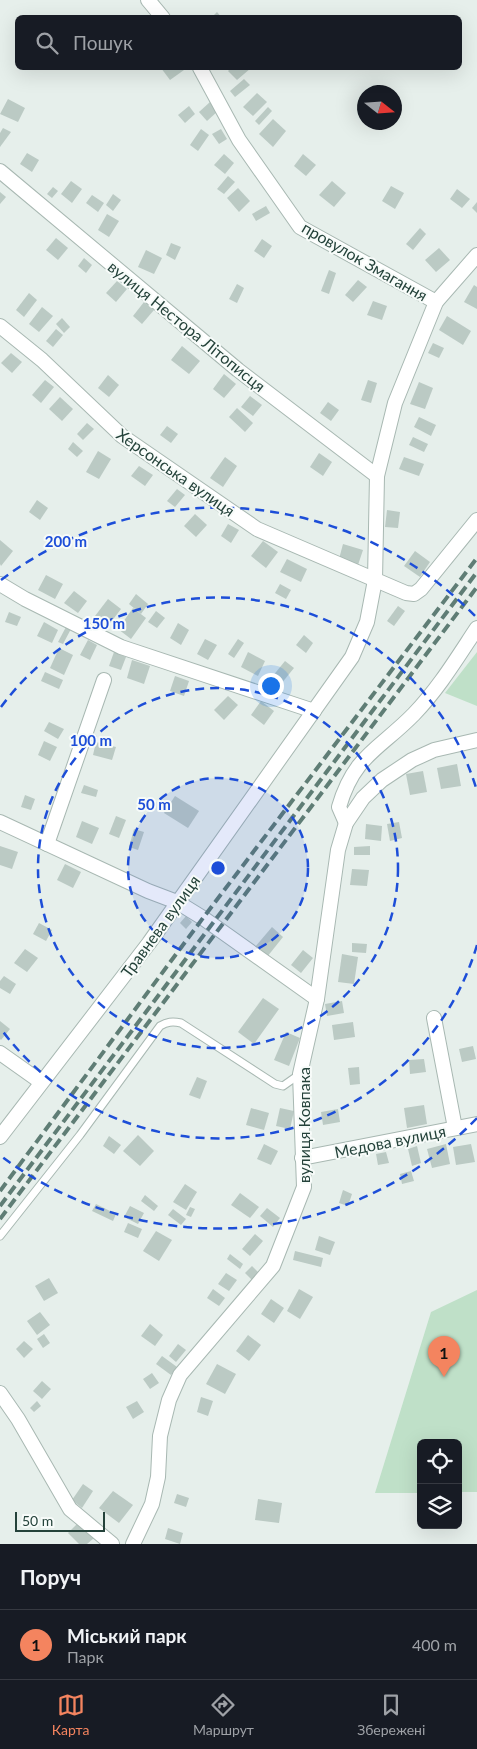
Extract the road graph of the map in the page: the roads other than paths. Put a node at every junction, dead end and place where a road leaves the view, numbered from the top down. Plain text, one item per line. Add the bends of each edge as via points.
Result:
1 (148, 0) edge
2 (160, 15) edge
3 (201, 70) edge
4 (0, 171) edge
5 (477, 255) edge
6 (436, 302) junction
7 (0, 326) edge
8 (377, 476) junction
9 (477, 520) edge
10 (375, 580) junction
11 (0, 584) edge
12 (477, 628) edge
13 (104, 680) dead end
14 (314, 712) junction
15 (477, 740) edge
16 (0, 822) edge
17 (346, 823) junction
18 (47, 844) junction
19 (177, 902) junction
20 (317, 1000) junction
21 (434, 1018) dead end
22 (0, 1053) edge
23 (300, 1074) junction
24 (41, 1082) junction
25 (477, 1124) edge
26 (455, 1128) junction
27 (0, 1137) edge
28 (302, 1158) junction
29 (0, 1236) edge
30 (0, 1393) edge
31 (112, 1544) edge
32 (133, 1544) edge

1 - 2 street
3 - 6 street, провулок Змагання via 239,140 300,227
4 - 8 street, вулиця Нестора Літописця via 238,370
5 - 6 street, Травнева вулиця
6 - 8 street, Травнева вулиця via 395,403
7 - 10 street, Херсонська вулиця via 42,360 122,436 257,529
8 - 10 street, Травнева вулиця
9 - 10 street, Херсонська вулиця via 414,594
10 - 14 street, Травнева вулиця via 366,622 352,656
11 - 14 street via 121,647
12 - 17 street via 441,682 413,714 358,765 344,788 339,807
13 - 18 street
14 - 19 street, Травнева вулиця
15 - 17 street, вулиця Ковпака via 434,750 412,760 382,780 363,798
16 - 18 street
17 - 20 street, вулиця Ковпака via 338,850
18 - 19 street
19 - 20 street
19 - 24 street, Травнева вулиця
20 - 23 street, вулиця Ковпака
21 - 26 street
22 - 24 street
23 - 28 street, вулиця Ковпака
23 - 29 lane via 283,1086 275,1084 181,1023 166,1022
24 - 27 street, Травнева вулиця
25 - 26 street, Медова вулиця
26 - 28 street, Медова вулиця
28 - 32 street, вулиця Ковпака via 304,1187 273,1266 180,1375 169,1400 160,1436 158,1477 152,1504
30 - 31 street via 70,1509

